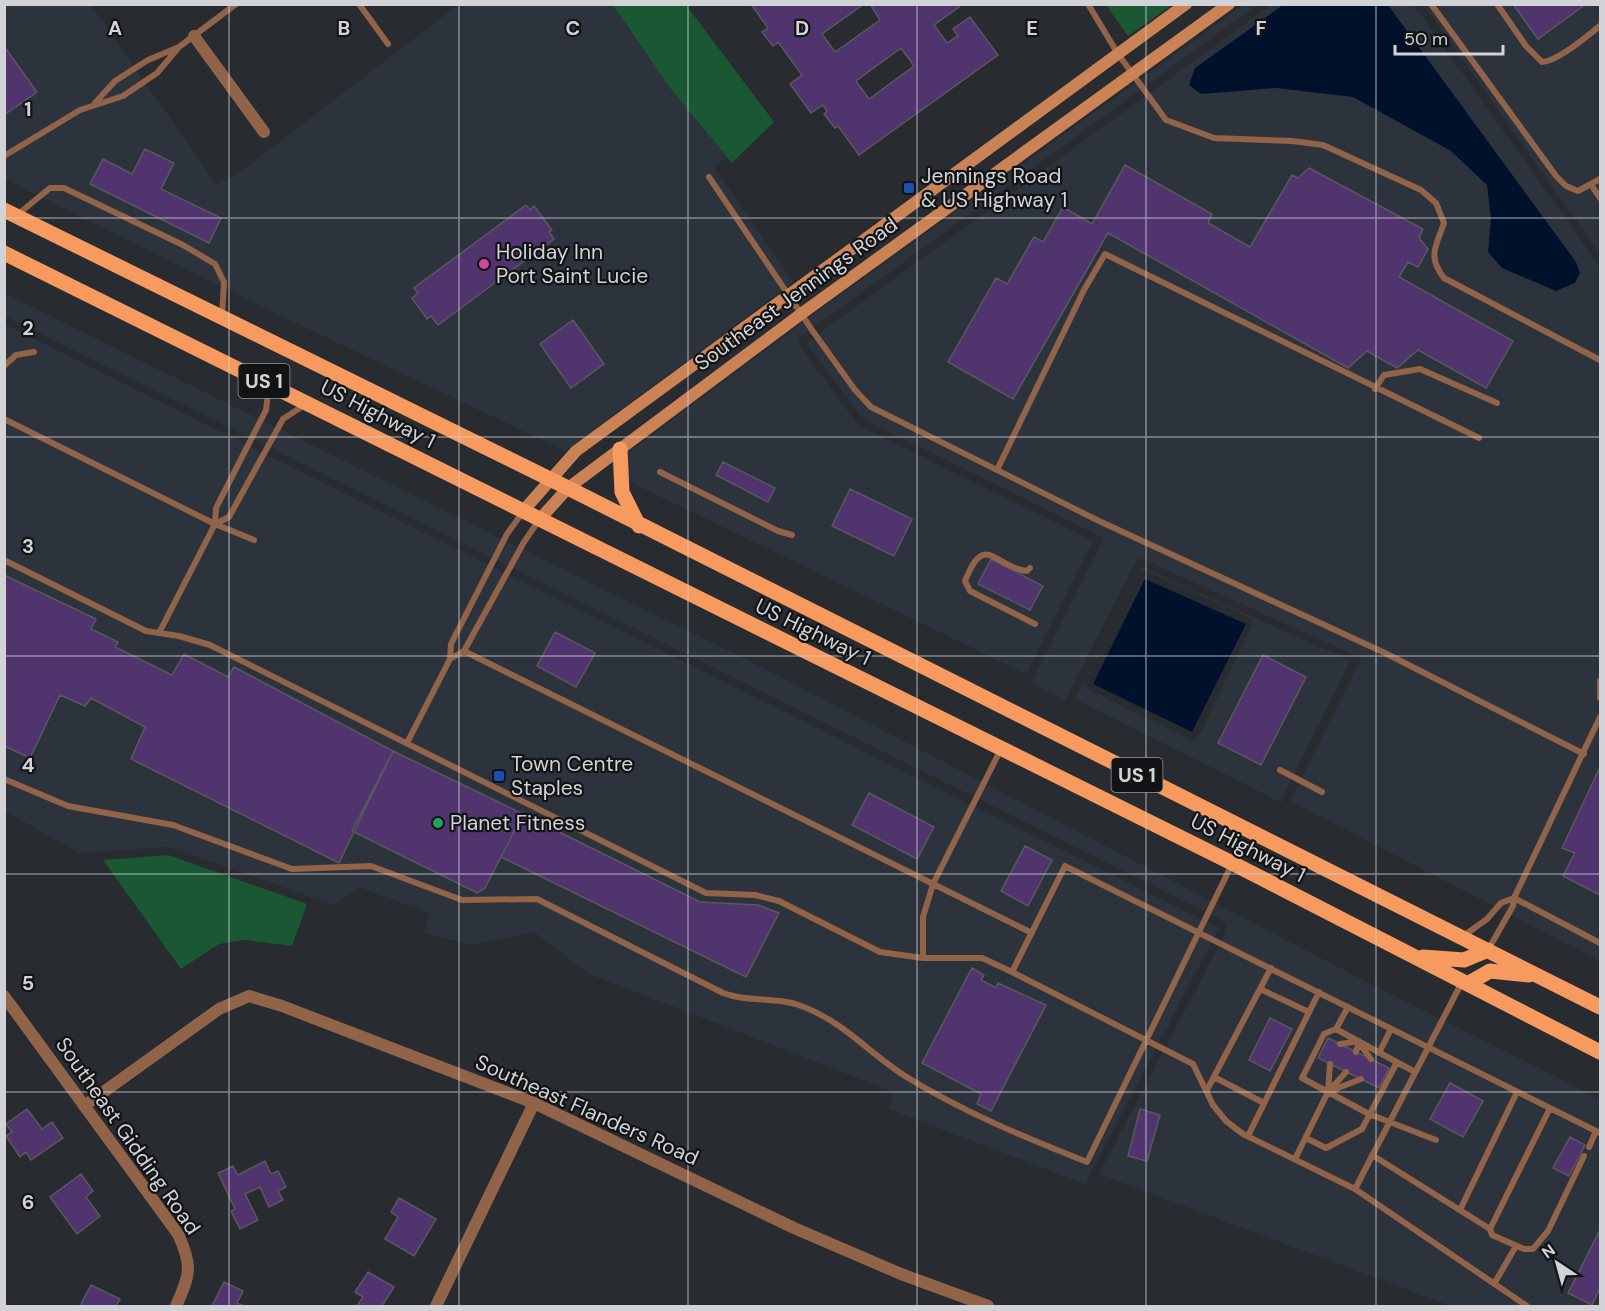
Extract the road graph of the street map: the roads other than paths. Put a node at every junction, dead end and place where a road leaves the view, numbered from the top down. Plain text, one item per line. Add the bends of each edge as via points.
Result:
1 (236, 4) edge
2 (359, 4) edge
3 (1088, 4) edge
4 (1186, 4) edge
5 (1229, 4) edge
6 (1431, 4) edge
7 (1497, 4) edge
8 (1600, 26) edge
9 (194, 36) junction
10 (388, 44) dead end
11 (179, 47) junction
12 (1118, 54) junction
13 (1132, 74) junction
14 (94, 104) junction
15 (264, 132) dead end
16 (4, 156) edge
17 (708, 177) dead end
18 (1600, 179) edge
19 (1592, 186) junction
20 (1600, 198) edge
21 (8, 214) edge
22 (4, 253) edge
23 (788, 296) junction
24 (801, 314) junction
25 (222, 318) junction
26 (34, 352) dead end
27 (1600, 360) edge
28 (4, 366) edge
29 (269, 383) junction
30 (1375, 389) junction
31 (308, 402) junction
32 (1497, 403) dead end
33 (4, 419) edge
34 (1479, 438) dead end
35 (620, 449) junction
36 (997, 470) junction
37 (660, 472) dead end
38 (549, 479) junction
39 (568, 488) junction
40 (524, 510) junction
41 (539, 520) junction
42 (215, 524) junction
43 (639, 526) junction
44 (792, 535) dead end
45 (254, 540) dead end
46 (4, 560) edge
47 (1030, 568) dead end
48 (1035, 624) dead end
49 (159, 633) junction
50 (464, 651) junction
51 (450, 659) junction
52 (1600, 681) edge
53 (1600, 698) edge
54 (1600, 717) edge
55 (407, 743) junction
56 (1001, 749) junction
57 (1584, 754) junction
58 (1280, 770) dead end
59 (4, 779) edge
60 (1322, 792) dead end
61 (1232, 863) junction
62 (933, 884) junction
63 (1514, 898) junction
64 (1198, 931) junction
65 (1032, 933) junction
66 (1462, 937) junction
67 (1600, 943) edge
68 (1488, 950) junction
69 (1417, 957) junction
70 (924, 958) junction
71 (1271, 968) junction
72 (1012, 972) junction
73 (1538, 976) junction
74 (1466, 982) junction
75 (1260, 989) junction
76 (1319, 992) junction
77 (4, 996) edge
78 (1348, 1007) junction
79 (1600, 1007) edge
80 (1309, 1012) junction
81 (1336, 1029) junction
82 (1391, 1029) junction
83 (1146, 1038) junction
84 (1359, 1041) junction
85 (1340, 1044) dead end
86 (1428, 1048) junction
87 (1356, 1052) dead end
88 (1600, 1052) edge
89 (1379, 1053) junction
90 (1371, 1059) dead end
91 (1397, 1062) junction
92 (1330, 1064) dead end
93 (1346, 1072) dead end
94 (1415, 1072) junction
95 (1214, 1077) junction
96 (1361, 1079) dead end
97 (1207, 1090) junction
98 (1328, 1092) junction
99 (1517, 1092) junction
100 (534, 1103) junction
101 (1264, 1103) junction
102 (84, 1106) junction
103 (1550, 1108) junction
104 (1370, 1114) junction
105 (1390, 1122) junction
106 (1598, 1132) edge
107 (1248, 1136) junction
108 (1306, 1138) junction
109 (1436, 1140) dead end
110 (1589, 1147) dead end
111 (1372, 1155) junction
112 (1584, 1156) dead end
113 (1295, 1159) junction
114 (1355, 1189) junction
115 (1460, 1210) junction
116 (1490, 1229) junction
117 (1516, 1246) junction
118 (1494, 1284) junction
119 (176, 1306) edge
120 (436, 1306) edge
121 (988, 1306) edge
122 (1527, 1306) edge

1 - 9 lane
2 - 10 lane
3 - 12 lane
4 - 12 street, Southeast Jennings Road
5 - 13 street, Southeast Jennings Road
6 - 19 lane via 1556,176 1578,191
7 - 8 lane via 1542,62
9 - 11 lane
9 - 15 street
11 - 14 lane via 148,60 116,81
11 - 14 lane via 157,73 123,96
12 - 13 lane
12 - 23 street, Southeast Jennings Road
13 - 24 street, Southeast Jennings Road
13 - 27 lane via 1166,120 1214,138 1323,145 1421,190 1436,203 1444,223 1434,266 1444,278
14 - 16 lane
17 - 23 lane
18 - 19 lane
19 - 20 lane
21 - 25 main road, US Highway 1 / US 1
21 - 25 lane via 50,188 64,188 183,245 214,264 224,282
22 - 29 main road, US Highway 1 / US 1
23 - 24 lane
23 - 38 street, Southeast Jennings Road via 576,451
24 - 35 street, Southeast Jennings Road
24 - 36 lane via 871,407
25 - 38 main road, US Highway 1 / US 1
26 - 28 lane via 16,355
29 - 31 main road, US Highway 1 / US 1
29 - 42 lane via 267,410 216,508
30 - 32 lane via 1384,375 1420,369
30 - 34 lane
30 - 36 lane via 1105,254
31 - 40 main road, US Highway 1 / US 1
31 - 42 lane via 283,419 230,517
33 - 42 lane
35 - 39 street, Southeast Jennings Road
35 - 43 main road via 622,492
36 - 57 lane via 1099,522 1384,653
37 - 44 lane
38 - 39 main road, US Highway 1 / US 1
38 - 40 street, Southeast Jennings Road
39 - 41 street, Southeast Jennings Road
39 - 43 main road, US Highway 1 / US 1
40 - 41 main road, US Highway 1 / US 1
40 - 51 lane via 507,534 451,644
41 - 50 lane
41 - 56 main road, US Highway 1 / US 1
42 - 45 lane
42 - 49 lane
43 - 66 main road, US Highway 1 / US 1
46 - 49 lane via 146,631
47 - 48 lane via 1020,571 991,555 980,556 973,561 965,581 970,591
49 - 55 lane via 210,645
50 - 51 lane
50 - 62 lane
51 - 55 lane
52 - 53 lane
54 - 57 lane
55 - 70 lane via 706,893 754,895 778,901 880,952
56 - 61 main road, US Highway 1 / US 1
56 - 62 lane
57 - 63 lane
58 - 60 lane
59 - 83 lane via 68,806 173,825 292,869 372,866 462,900 537,899 723,993 803,1006 852,1033 903,1075 935,1093 1087,1162
61 - 64 lane
61 - 69 main road, US Highway 1 / US 1
62 - 65 lane
62 - 70 lane via 923,917
63 - 66 lane via 1501,903
63 - 67 lane
63 - 68 lane
64 - 65 lane via 1065,866
64 - 71 lane
64 - 83 lane
65 - 72 lane
66 - 68 main road, US Highway 1 / US 1
68 - 69 main road via 1464,960
68 - 73 main road, US Highway 1 / US 1
69 - 74 main road, US Highway 1 / US 1
70 - 72 lane via 982,958
71 - 75 lane
71 - 76 lane
72 - 83 lane
73 - 74 main road via 1490,971
73 - 79 main road, US Highway 1 / US 1
74 - 86 lane
74 - 88 main road, US Highway 1 / US 1
75 - 80 lane
75 - 95 lane
76 - 78 lane
76 - 80 lane
77 - 102 street, Southeast Gidding Road
78 - 81 lane
78 - 82 lane
80 - 101 lane
81 - 84 lane
81 - 98 lane via 1324,1034 1302,1078
82 - 86 lane
82 - 89 lane
83 - 97 lane via 1193,1064
84 - 85 lane
84 - 87 lane
84 - 89 lane
84 - 90 lane
86 - 94 lane
86 - 99 lane
89 - 91 lane
91 - 94 lane
91 - 104 lane
92 - 98 lane
93 - 98 lane
94 - 105 lane
95 - 97 lane
95 - 101 lane
96 - 98 lane
97 - 107 lane via 1226,1121
98 - 104 lane
98 - 108 lane
99 - 103 lane
99 - 115 lane
100 - 102 street, Southeast Flanders Road via 249,996 219,1009
100 - 120 street
100 - 121 street, Southeast Flanders Road via 795,1228
101 - 107 lane
102 - 119 street, Southeast Gidding Road via 178,1234 188,1256 187,1282
103 - 106 lane
103 - 116 lane
104 - 105 lane
104 - 108 lane via 1362,1129 1326,1148
105 - 109 lane
105 - 111 lane
106 - 110 lane
107 - 113 lane
108 - 113 lane
111 - 114 lane
111 - 115 lane
112 - 117 lane via 1548,1231 1533,1249
113 - 114 lane
114 - 118 lane
115 - 116 lane
116 - 117 lane via 1492,1235
117 - 118 lane
118 - 122 lane

